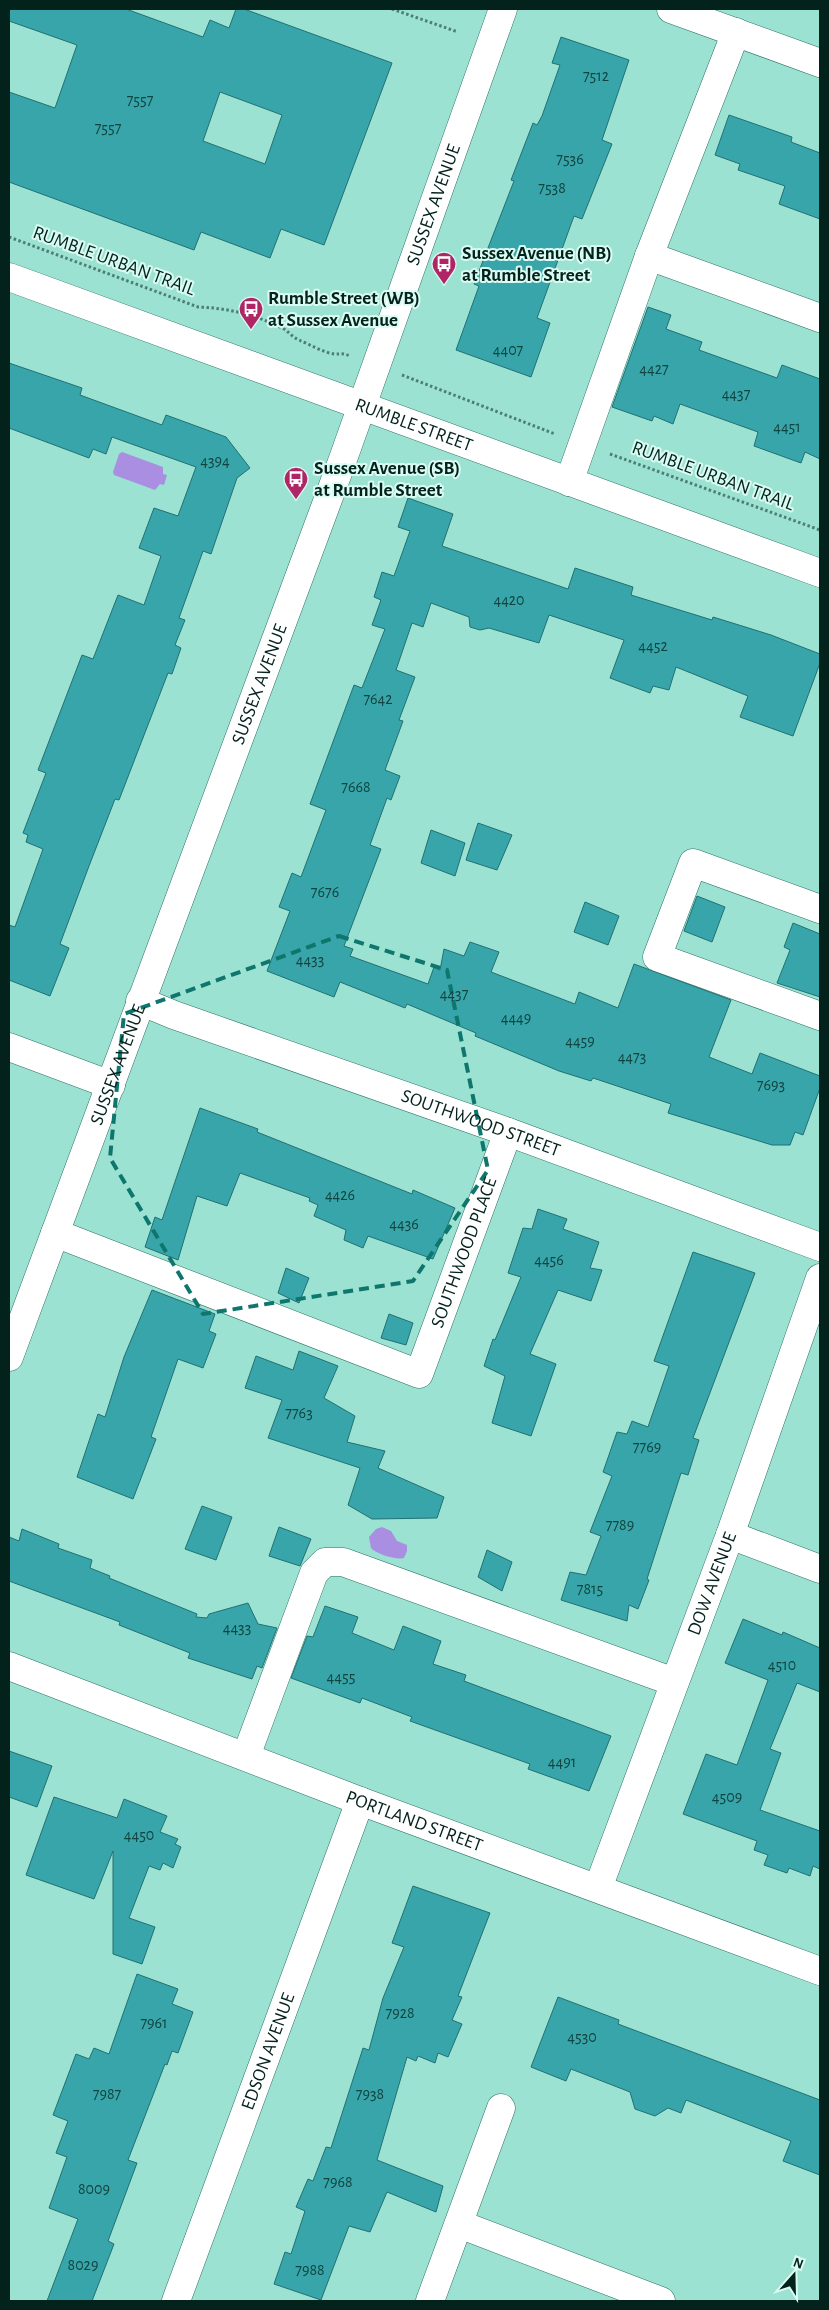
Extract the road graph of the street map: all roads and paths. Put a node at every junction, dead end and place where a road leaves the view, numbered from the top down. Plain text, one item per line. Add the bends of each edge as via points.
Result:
1 (392, 9) edge
2 (503, 9) edge
3 (671, 9) edge
4 (458, 32) dead end
5 (736, 32) junction
6 (820, 63) edge
7 (9, 237) edge
8 (649, 256) junction
9 (9, 277) edge
10 (820, 318) edge
11 (350, 356) dead end
12 (400, 375) dead end
13 (361, 406) junction
14 (558, 435) dead end
15 (602, 451) dead end
16 (569, 482) junction
17 (820, 530) edge
18 (820, 572) edge
19 (820, 909) edge
20 (140, 1001) junction
21 (820, 1016) edge
22 (9, 1047) edge
23 (111, 1085) junction
24 (508, 1132) junction
25 (55, 1233) junction
26 (820, 1247) edge
27 (820, 1278) edge
28 (815, 1314) edge
29 (9, 1358) edge
30 (730, 1535) junction
31 (820, 1568) edge
32 (9, 1666) edge
33 (674, 1682) junction
34 (246, 1756) junction
35 (360, 1801) junction
36 (598, 1888) junction
37 (820, 1972) edge
38 (501, 2108) dead end
39 (459, 2224) junction
40 (176, 2301) edge
41 (430, 2301) edge
42 (661, 2301) edge

1 - 4 path
2 - 13 street, SUSSEX AVENUE
3 - 5 street
5 - 6 street
5 - 8 street
7 - 11 path, RUMBLE URBAN TRAIL via 198,307 238,311 285,330 293,338 335,354 342,352
8 - 10 street
8 - 16 street
9 - 13 street, RUMBLE STREET
12 - 14 path
13 - 16 street, RUMBLE STREET
13 - 20 street, SUSSEX AVENUE
15 - 17 path, RUMBLE URBAN TRAIL
16 - 18 street, RUMBLE STREET
19 - 21 street via 693,863 658,958
20 - 23 street, SUSSEX AVENUE
20 - 24 street, SOUTHWOOD STREET
22 - 23 street
23 - 25 street, SUSSEX AVENUE
24 - 25 street, SOUTHWOOD PLACE via 419,1374
24 - 26 street, SOUTHWOOD STREET
25 - 29 street, SUSSEX AVENUE
27 - 28 street, DOW AVENUE
28 - 30 street, DOW AVENUE
30 - 31 street
30 - 33 street, DOW AVENUE
32 - 34 street, PORTLAND STREET
33 - 34 street via 343,1562 325,1562 314,1573
33 - 36 street, DOW AVENUE
34 - 35 street, PORTLAND STREET
35 - 36 street, PORTLAND STREET
35 - 40 street, EDSON AVENUE
36 - 37 street, PORTLAND STREET
38 - 39 street
39 - 41 street
39 - 42 street

